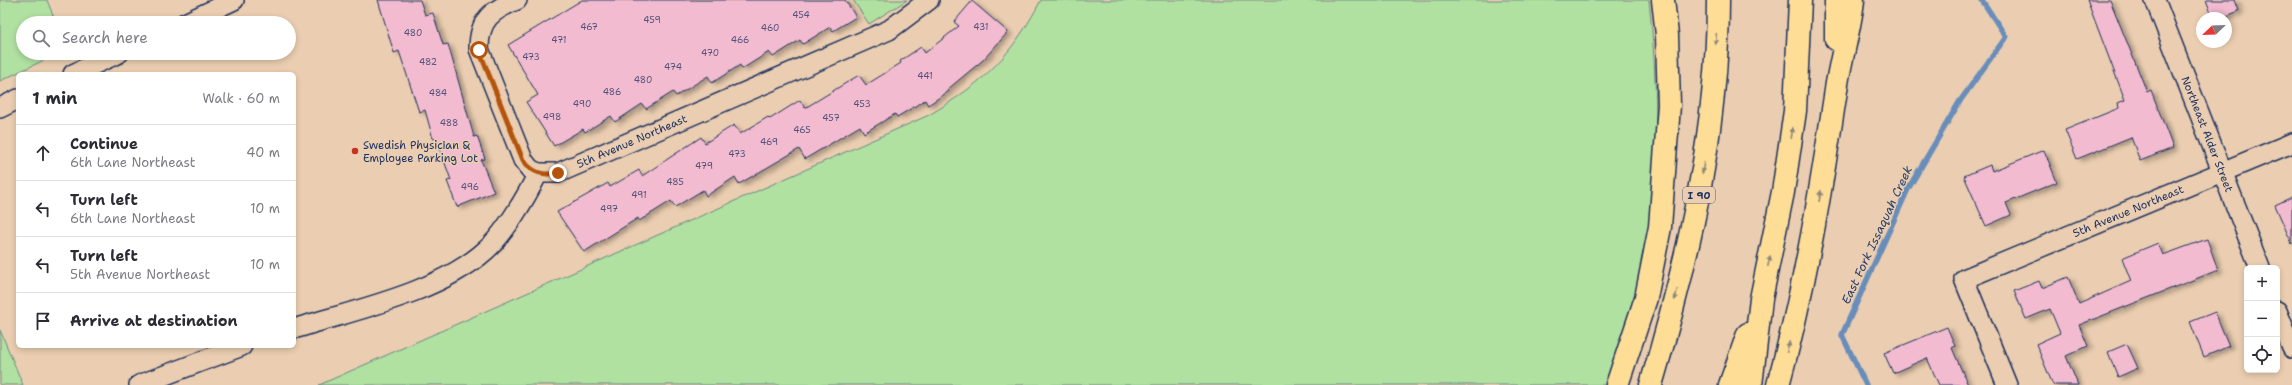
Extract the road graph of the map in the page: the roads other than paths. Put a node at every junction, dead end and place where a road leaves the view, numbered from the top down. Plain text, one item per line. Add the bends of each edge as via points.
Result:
1 (234, 0) edge
2 (517, 0) edge
3 (929, 0) edge
4 (1649, 0) edge
5 (1663, 0) edge
6 (1718, 0) edge
7 (1800, 0) edge
8 (1836, 0) edge
9 (1853, 0) edge
10 (2155, 0) edge
11 (200, 16) edge
12 (104, 60) edge
13 (77, 72) edge
14 (1836, 88) junction
15 (16, 100) edge
16 (0, 108) edge
17 (2292, 143) edge
18 (538, 173) junction
19 (2221, 173) junction
20 (2259, 265) edge
21 (1761, 299) junction
22 (2280, 318) edge
23 (296, 328) edge
24 (237, 348) edge
25 (2292, 348) edge
26 (1627, 352) junction
27 (139, 385) edge
28 (1617, 385) edge
29 (1651, 385) edge
30 (1730, 385) edge
31 (1751, 385) edge
32 (1778, 385) edge
33 (2007, 385) edge

1 - 11 street
2 - 18 street via 497,8 487,19 479,40 479,50 523,160 530,169
3 - 18 street, 5th Avenue Northeast via 889,30 558,173
4 - 26 highway via 1656,114 1654,182 1643,266
5 - 26 highway via 1669,105 1660,227 1646,298
6 -> 29 highway, I 90 via 1710,118 1701,182 1689,243
21 -> 7 highway via 1783,192 1795,111
8 - 14 highway
9 - 14 highway
10 - 19 street, Northeast Alder Street
12 - 13 street
32 -> 14 highway via 1814,234
15 - 16 street
17 - 19 street, 5th Avenue Northeast
18 - 23 street via 526,198 486,251 459,271 416,291
19 - 20 street, Northeast Alder Street
19 - 33 street, 5th Avenue Northeast via 1964,279
21 - 30 highway
21 - 31 highway
22 - 25 street
24 - 27 street
26 - 28 highway

